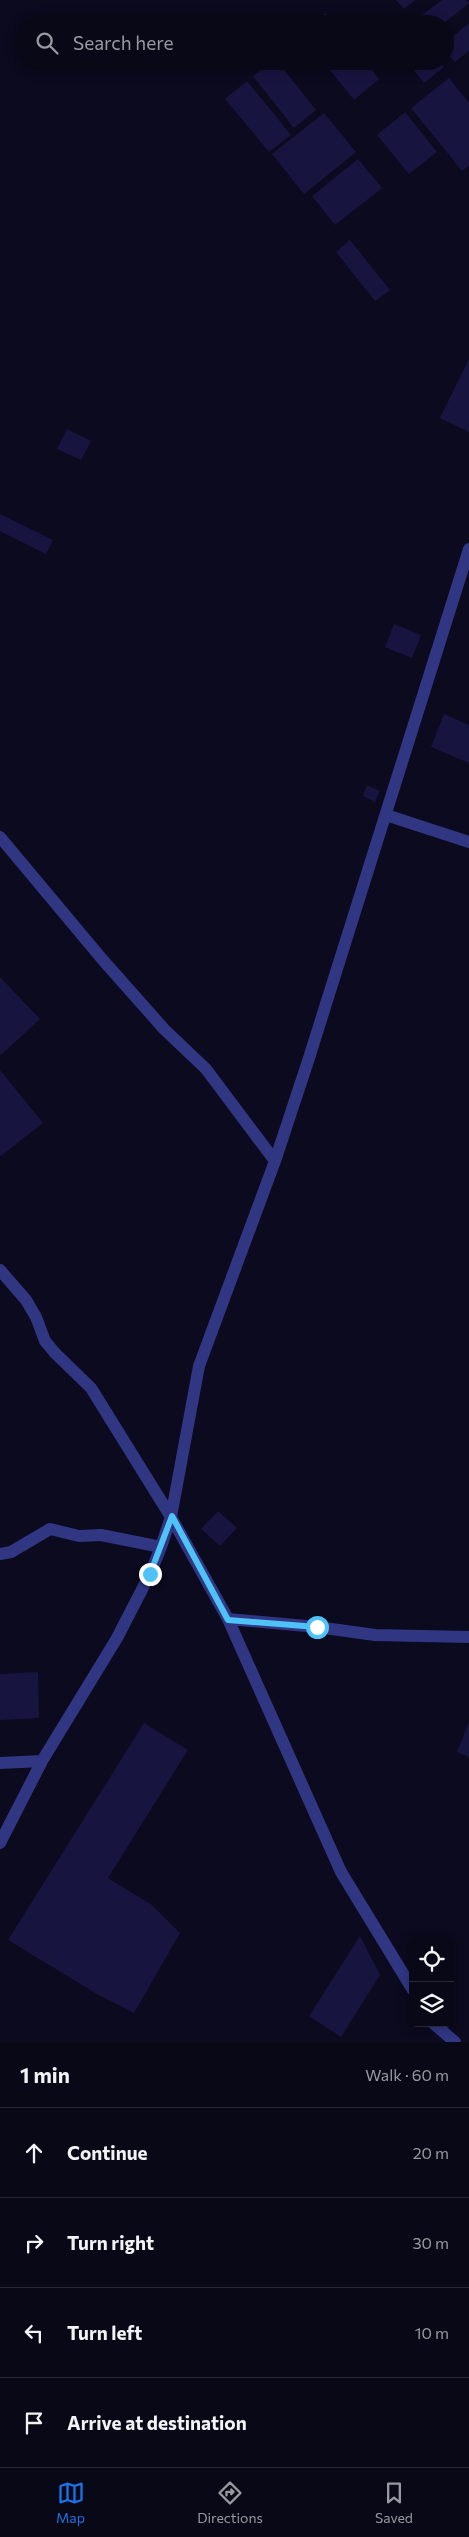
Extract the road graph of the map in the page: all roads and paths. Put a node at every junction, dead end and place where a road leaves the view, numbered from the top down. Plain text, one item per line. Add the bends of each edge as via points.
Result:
1 (469, 549) edge
2 (386, 815) junction
3 (0, 837) edge
4 (469, 842) edge
5 (275, 1161) junction
6 (0, 1270) edge
7 (172, 1516) junction
8 (161, 1547) junction
9 (0, 1554) edge
10 (228, 1620) junction
11 (469, 1637) edge
12 (42, 1761) junction
13 (0, 1764) edge
14 (0, 1843) edge
15 (409, 1983) edge
16 (438, 2027) edge
17 (455, 2042) edge

1 - 2 street
2 - 4 street
2 - 5 street
3 - 5 street via 114,973 206,1070
5 - 7 street via 199,1366
6 - 7 street via 26,1300 45,1341 91,1388
7 - 8 street
7 - 10 street
8 - 9 street via 50,1529 11,1552
8 - 12 street via 117,1638
10 - 11 street via 375,1635
10 - 15 street via 341,1872
12 - 13 street
12 - 14 street
16 - 17 street

